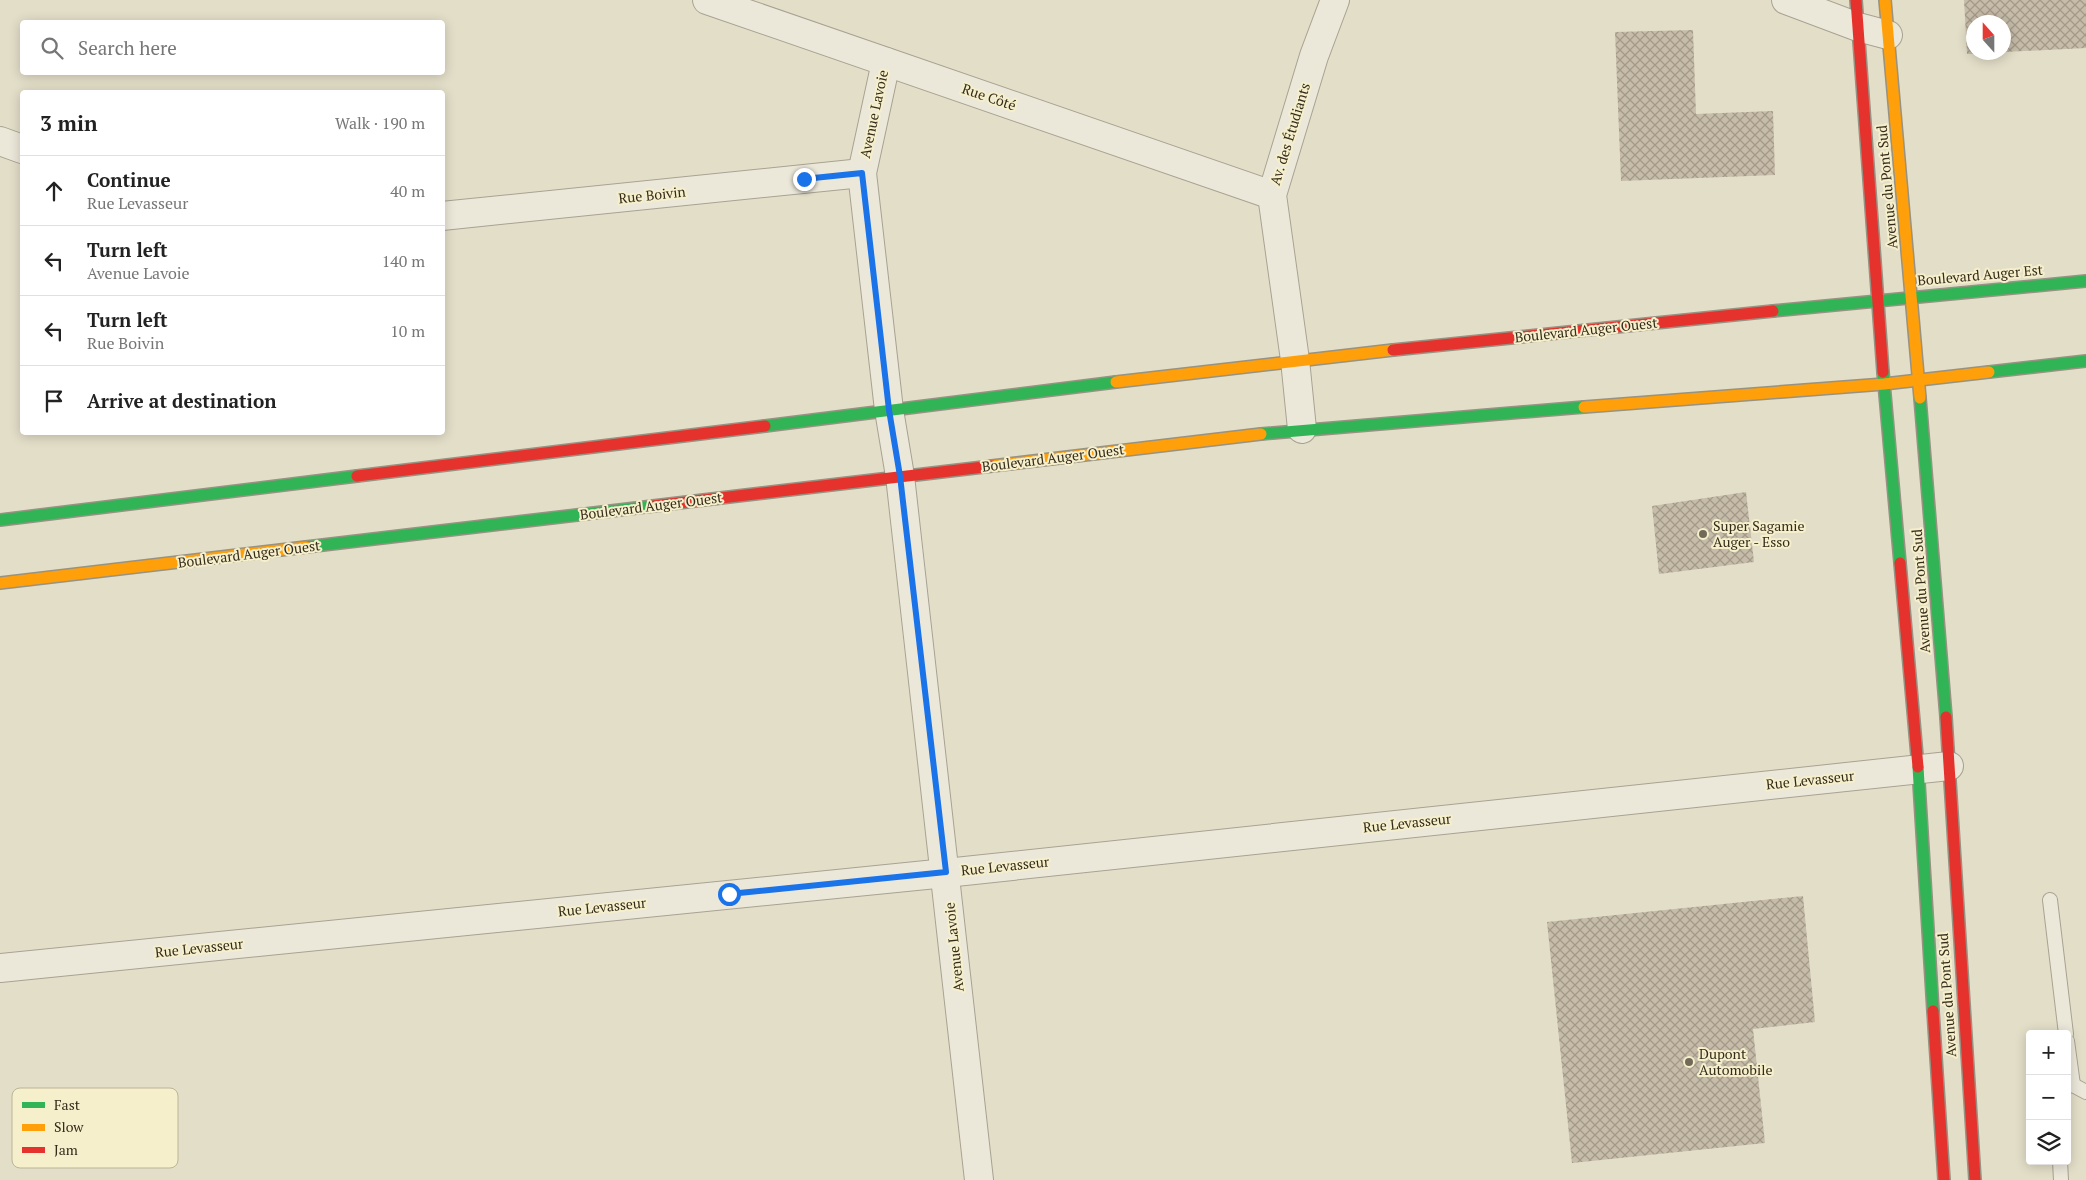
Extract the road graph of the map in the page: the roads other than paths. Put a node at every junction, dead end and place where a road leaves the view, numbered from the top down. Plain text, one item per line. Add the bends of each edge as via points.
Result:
1 (707, 0) edge
2 (1335, 0) edge
3 (1786, 0) edge
4 (1856, 0) edge
5 (1885, 0) edge
6 (1858, 27) junction
7 (1888, 35) junction
8 (886, 62) junction
9 (0, 141) edge
10 (20, 148) edge
11 (862, 173) junction
12 (1272, 195) junction
13 (445, 216) edge
14 (2086, 281) edge
15 (1913, 297) junction
16 (1877, 300) junction
17 (1295, 360) junction
18 (2086, 361) edge
19 (1919, 380) junction
20 (1884, 384) junction
21 (889, 410) junction
22 (1302, 429) junction
23 (900, 476) junction
24 (0, 520) edge
25 (0, 583) edge
26 (1949, 766) junction
27 (1918, 768) junction
28 (946, 872) junction
29 (2050, 900) dead end
30 (0, 968) edge
31 (2066, 1030) edge
32 (2071, 1086) edge
33 (2086, 1092) edge
34 (2060, 1165) edge
35 (979, 1180) edge
36 (1944, 1180) edge
37 (1975, 1180) edge
38 (2061, 1180) edge

1 - 8 street, Rue Côté
2 - 12 street, Av. des Étudiants via 1314,56
3 - 6 street
4 - 6 main road, Avenue du Pont Sud
5 - 7 main road, Avenue du Pont Sud
6 - 7 street
6 - 16 main road, Avenue du Pont Sud
7 - 15 main road, Avenue du Pont Sud
8 - 11 street, Avenue Lavoie
8 - 12 street, Rue Côté
9 - 10 street
11 - 13 street, Rue Boivin
11 - 21 street, Avenue Lavoie
12 - 17 street, Av. des Étudiants
14 - 15 main road, Boulevard Auger Est
15 - 16 main road, Boulevard Auger Est
15 - 19 main road, Avenue du Pont Sud
16 - 17 main road, Boulevard Auger Ouest
16 - 20 main road, Avenue du Pont Sud
17 - 21 main road, Boulevard Auger Ouest
17 - 22 street
18 - 19 main road
19 - 20 main road
19 - 26 main road, Avenue du Pont Sud
20 - 22 main road, Boulevard Auger Ouest
20 - 27 main road, Avenue du Pont Sud
21 - 23 street, Avenue Lavoie
21 - 24 main road, Boulevard Auger Ouest
22 - 23 main road, Boulevard Auger Ouest
23 - 25 main road, Boulevard Auger Ouest
23 - 28 street, Avenue Lavoie
26 - 27 street, Rue Levasseur
26 - 37 main road, Avenue du Pont Sud
27 - 28 street, Rue Levasseur
27 - 36 main road, Avenue du Pont Sud
28 - 30 street, Rue Levasseur
28 - 35 street, Avenue Lavoie
29 - 31 lane
32 - 33 lane
34 - 38 lane

